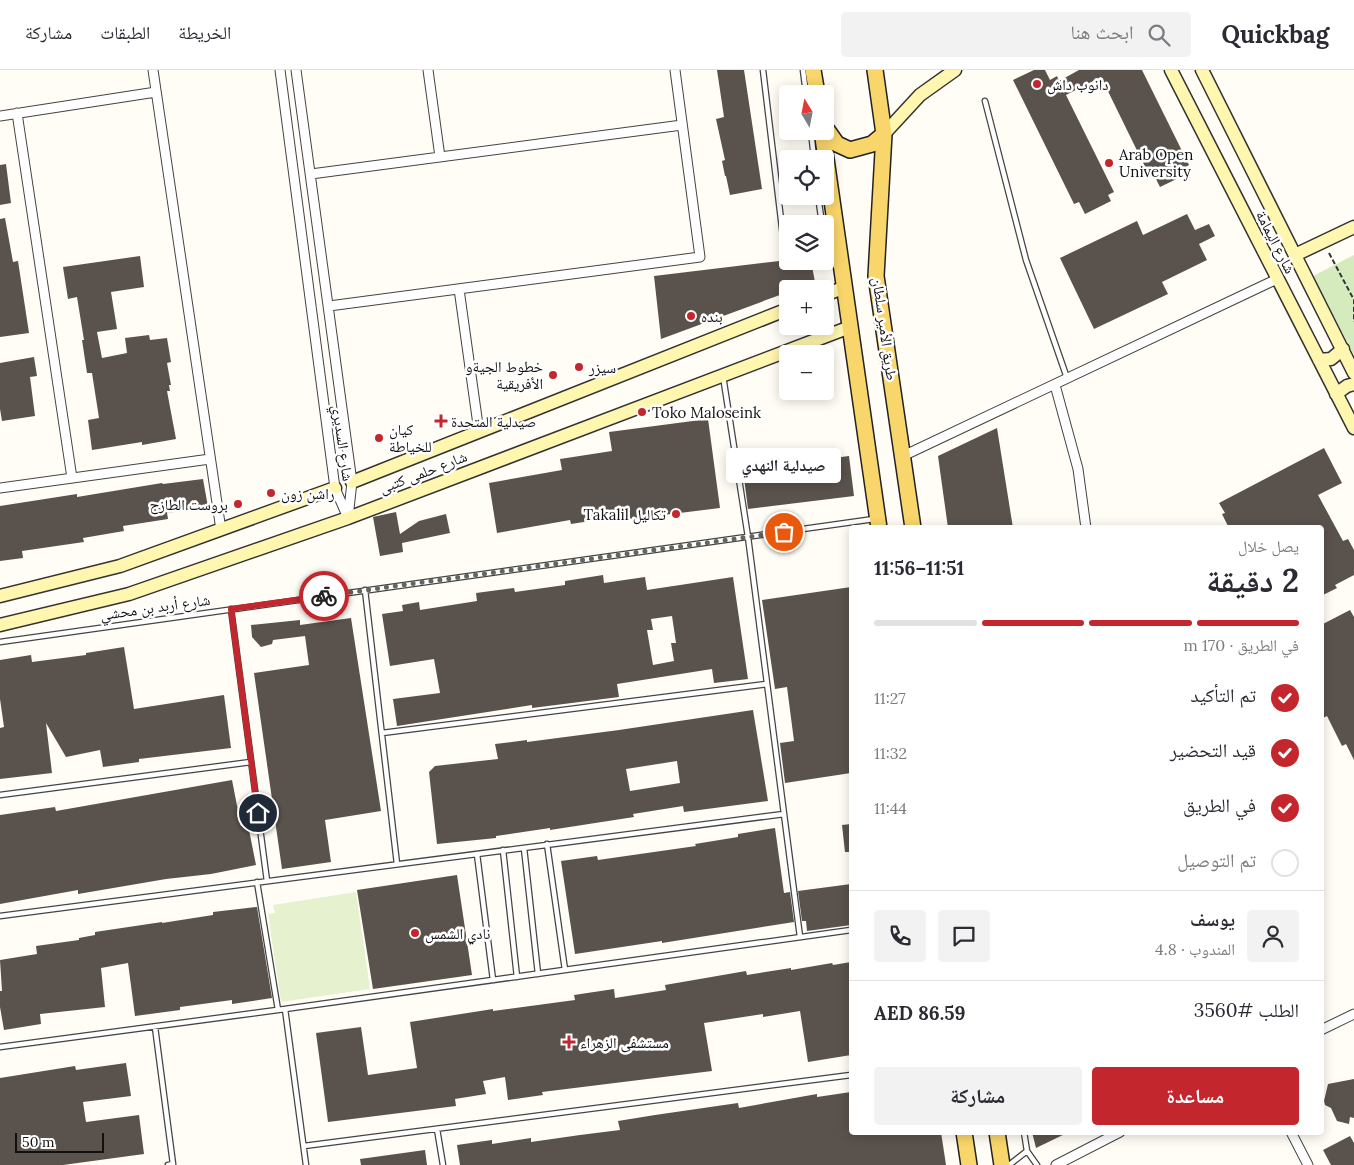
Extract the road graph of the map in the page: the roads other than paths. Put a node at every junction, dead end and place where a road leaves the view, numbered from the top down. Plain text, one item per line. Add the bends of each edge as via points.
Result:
1 (153, 70) edge
2 (280, 70) edge
3 (296, 70) edge
4 (428, 70) edge
5 (675, 70) edge
6 (763, 70) edge
7 (803, 70) edge
8 (814, 70) edge
9 (875, 70) edge
10 (955, 70) edge
11 (1171, 70) edge
12 (1205, 71) edge
13 (805, 85) edge
14 (816, 85) edge
15 (156, 92) junction
16 (985, 101) dead end
17 (17, 113) junction
18 (0, 116) edge
19 (682, 125) junction
20 (884, 134) junction
21 (823, 140) edge
22 (834, 140) edge
23 (440, 157) junction
24 (311, 174) junction
25 (780, 215) edge
26 (1354, 227) edge
27 (834, 246) edge
28 (839, 248) junction
29 (1295, 255) junction
30 (1277, 279) junction
31 (845, 287) junction
32 (459, 289) junction
33 (834, 291) edge
34 (329, 306) junction
35 (779, 314) edge
36 (850, 327) junction
37 (1343, 349) junction
38 (1319, 360) junction
39 (1354, 373) edge
40 (723, 376) junction
41 (1067, 379) junction
42 (1354, 384) edge
43 (1055, 385) junction
44 (1336, 394) junction
45 (1354, 428) edge
46 (478, 432) junction
47 (903, 456) junction
48 (210, 458) junction
49 (72, 478) junction
50 (352, 482) junction
51 (0, 488) edge
52 (335, 488) junction
53 (348, 518) junction
54 (878, 523) edge
55 (859, 525) edge
56 (913, 525) edge
57 (1086, 525) edge
58 (849, 526) edge
59 (221, 530) junction
60 (748, 537) junction
61 (365, 590) junction
62 (0, 596) edge
63 (231, 609) junction
64 (0, 625) edge
65 (0, 642) edge
66 (767, 684) junction
67 (382, 733) junction
68 (251, 762) junction
69 (0, 795) edge
70 (784, 814) junction
71 (547, 844) junction
72 (524, 848) junction
73 (503, 850) junction
74 (477, 854) junction
75 (398, 864) junction
76 (267, 881) junction
77 (257, 882) junction
78 (0, 916) edge
79 (849, 930) edge
80 (800, 937) junction
81 (565, 970) junction
82 (538, 974) junction
83 (517, 977) junction
84 (493, 980) junction
85 (285, 1009) junction
86 (278, 1010) junction
87 (1354, 1014) edge
88 (155, 1027) junction
89 (1324, 1029) edge
90 (0, 1047) edge
91 (849, 1075) edge
92 (437, 1129) junction
93 (964, 1135) edge
94 (997, 1135) edge
95 (1024, 1135) edge
96 (1114, 1135) edge
97 (1293, 1135) edge
98 (304, 1146) junction
99 (1027, 1150) junction
100 (168, 1165) edge
101 (306, 1165) edge
102 (443, 1165) edge
103 (969, 1165) edge
104 (1002, 1165) edge
105 (1009, 1165) edge
106 (1036, 1165) edge
107 (1056, 1165) edge
108 (1308, 1165) edge

1 - 15 street
2 - 52 street, شارع السديري
3 - 24 street, شارع السديري
4 - 23 street
5 - 19 street
6 - 25 lane
7 - 13 lane
8 - 14 main road
9 - 20 main road, طريق الأمير سلطان
10 - 20 street via 920,95
11 - 30 street, شارع اليمامة
12 - 29 street, شارع اليمامة
15 - 17 street
15 - 48 street
16 - 41 lane via 1026,260
17 - 18 street
17 - 49 street
19 - 23 street
19 - 32 street via 700,257
20 - 22 main road via 872,144 850,150
20 - 47 main road, طريق الأمير سلطان via 876,276
21 - 28 main road
23 - 24 street
24 - 34 street, شارع السديري
26 - 29 street
27 - 28 lane
28 - 31 main road
29 - 37 street, شارع اليمامة
30 - 38 street, شارع اليمامة
30 - 41 street
31 - 33 street
31 - 36 main road
32 - 34 street
32 - 46 street
34 - 50 street, شارع السديري
35 - 46 street, شارع حلمى كتبى
36 - 40 street, شارع حلمى كتبى
36 - 54 main road
37 - 38 street via 1331,359
37 - 39 street, شارع اليمامة
38 - 44 street, شارع اليمامة
40 - 53 street, شارع حلمى كتبى
40 - 60 lane
41 - 43 street
42 - 44 street
43 - 47 street
43 - 57 street via 1078,469
44 - 45 street, شارع اليمامة
46 - 50 street, شارع حلمى كتبى
47 - 56 main road, طريق الأمير سلطان
48 - 49 street
48 - 59 street
49 - 51 street
50 - 52 street, شارع حلمى كتبى
50 - 53 street, شارع السديري
52 - 53 street, شارع السديري
52 - 59 street, شارع حلمى كتبى
53 - 64 street, شارع حلمى كتبى via 130,594
54 - 55 lane, شارع أربد بن محشي
58 - 60 lane, شارع أربد بن محشي
59 - 62 street, شارع حلمى كتبى via 120,566
60 - 61 lane, شارع أربد بن محشي
60 - 66 lane
61 - 63 lane, شارع أربد بن محشي
61 - 67 lane
63 - 65 lane, شارع أربد بن محشي
63 - 68 lane
66 - 67 lane
66 - 70 lane
67 - 75 lane
68 - 69 lane
68 - 76 lane
70 - 71 lane
70 - 80 lane
71 - 72 lane
71 - 81 lane
72 - 73 lane
72 - 82 lane
73 - 74 lane
73 - 83 lane
74 - 75 lane
74 - 84 lane
75 - 76 lane
76 - 77 lane
77 - 78 lane
77 - 86 lane
79 - 80 lane
80 - 81 lane
81 - 82 lane
82 - 83 lane
83 - 84 lane
84 - 85 lane
85 - 86 lane
85 - 98 lane
86 - 88 lane
87 - 89 street
88 - 90 lane
88 - 100 lane via 173,1164
91 - 92 lane
92 - 98 lane
92 - 102 lane
93 - 103 main road
94 - 104 main road
95 - 99 lane
96 - 107 street
97 - 108 street
98 - 101 lane
99 - 105 lane
99 - 106 lane

